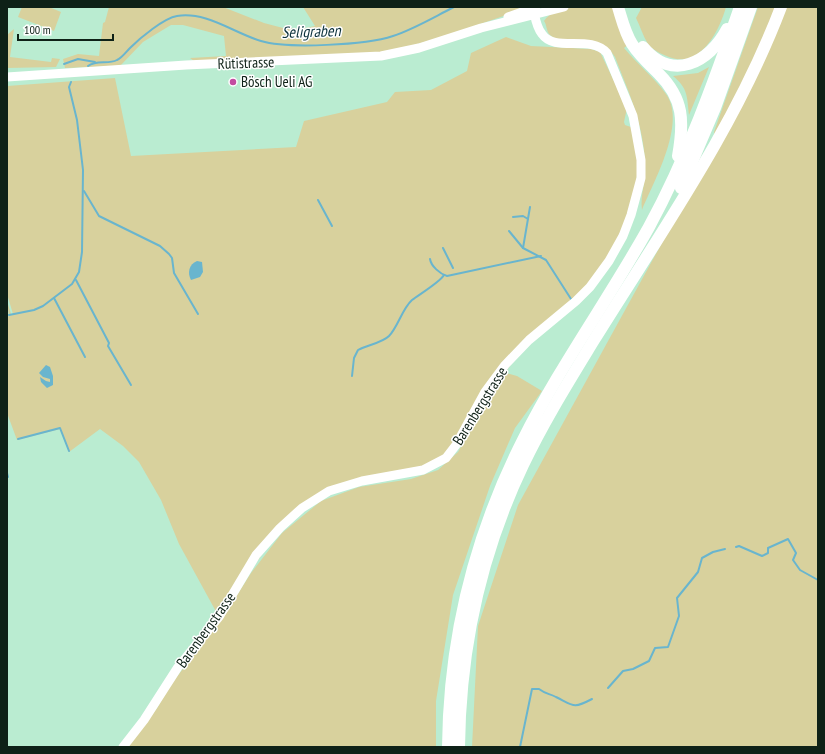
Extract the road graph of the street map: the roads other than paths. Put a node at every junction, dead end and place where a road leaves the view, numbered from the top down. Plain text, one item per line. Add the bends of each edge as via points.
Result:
1 (564, 7) edge
2 (618, 7) edge
3 (626, 7) edge
4 (739, 7) edge
5 (751, 7) edge
6 (781, 7) edge
7 (534, 10) edge
8 (7, 77) edge
9 (674, 176) junction
10 (624, 292) junction
11 (123, 747) edge
12 (448, 747) edge
13 (459, 747) edge

1 - 7 street, Rütistrasse
2 - 9 highway via 630,40 668,84 680,106 682,135
3 - 4 highway via 635,33 645,50 658,60 677,65 698,61 712,51 724,36
4 - 9 highway via 714,81
5 - 10 highway via 691,166 661,227
6 - 10 highway via 759,59 729,118
7 - 8 street, Rütistrasse via 419,48 375,56
7 - 11 street, Barenbergstrasse via 541,34 550,41 593,44 604,50 611,60 633,116 640,149 641,178 628,226 618,247 580,298 523,346 501,370 446,458 423,470 362,481 333,490 307,504 280,528 256,556 219,617 178,667 144,720
9 - 12 highway via 635,252 540,408 495,501 474,565 462,615 452,682
10 - 13 highway via 543,427 498,525 484,570 468,640 461,697

